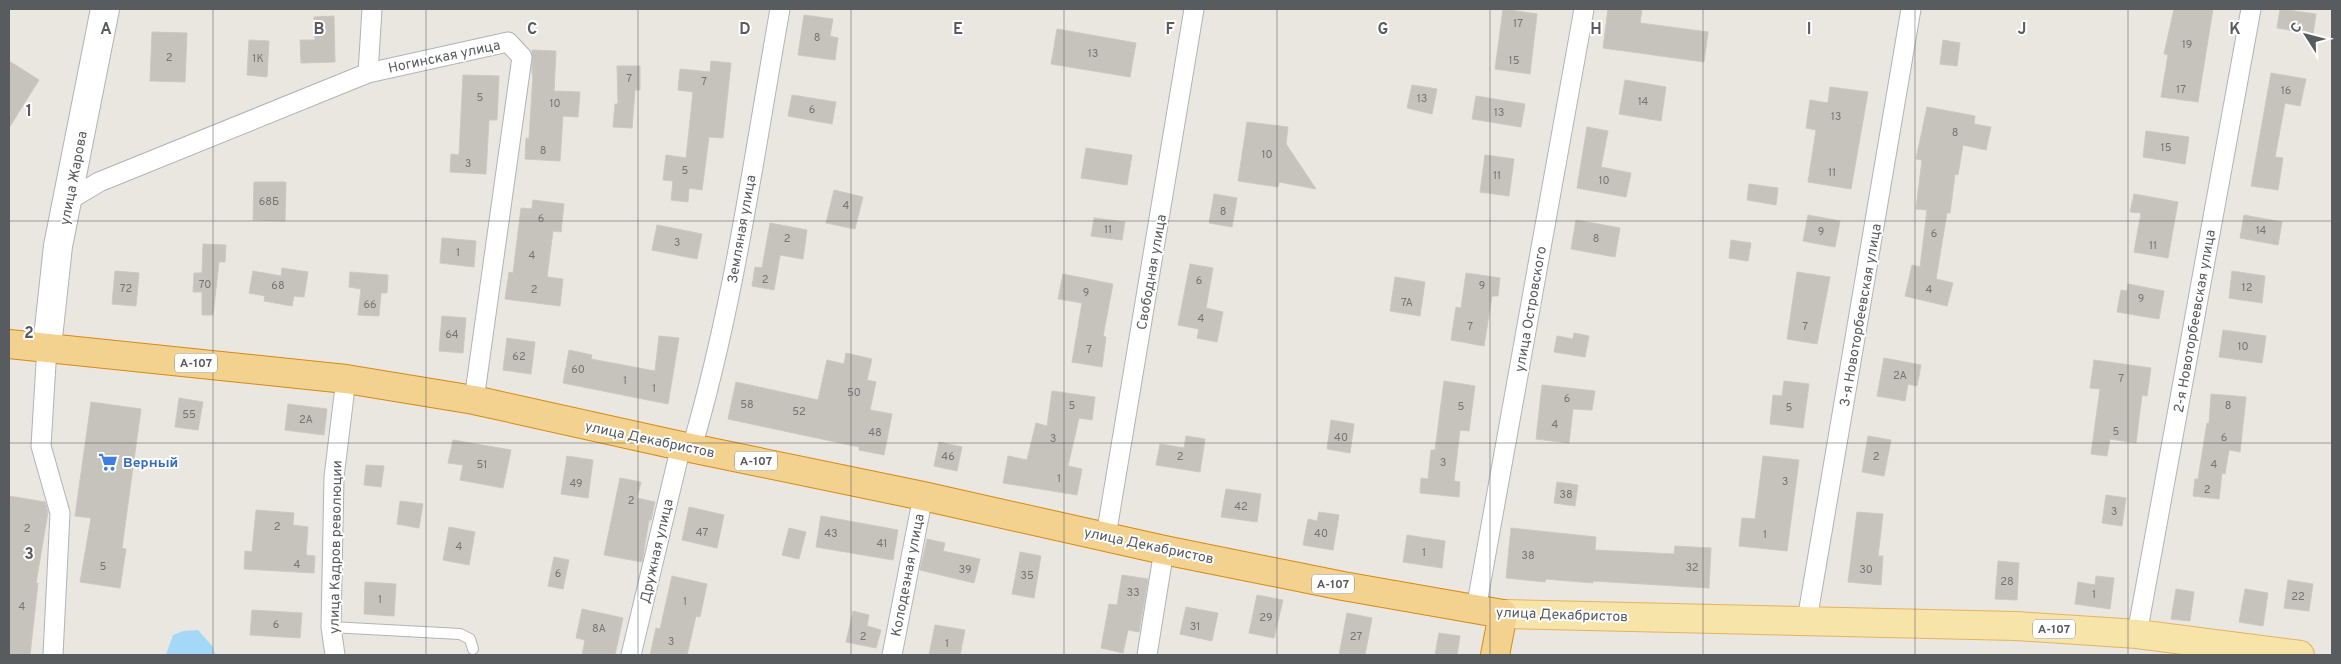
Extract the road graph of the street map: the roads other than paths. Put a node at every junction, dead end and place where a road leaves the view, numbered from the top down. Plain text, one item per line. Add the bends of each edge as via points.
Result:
1 (105, 9) edge
2 (372, 9) edge
3 (780, 9) edge
4 (1194, 9) edge
5 (1584, 9) edge
6 (1911, 9) edge
7 (2251, 9) edge
8 (368, 73) junction
9 (69, 200) junction
10 (9, 344) edge
11 (46, 347) junction
12 (346, 379) junction
13 (474, 400) junction
14 (686, 447) junction
15 (923, 496) junction
16 (1106, 536) junction
17 (1164, 550) junction
18 (1476, 609) junction
19 (1503, 614) junction
20 (1807, 620) junction
21 (331, 627) junction
22 (2137, 634) junction
23 (473, 649) dead end
24 (53, 655) edge
25 (335, 655) edge
26 (632, 655) edge
27 (892, 655) edge
28 (1147, 655) edge
29 (1494, 655) edge
30 (2300, 655) edge

1 - 9 street, улица Жарова
2 - 8 street
3 - 14 street, Земляная улица via 733,273 701,417
4 - 16 street, Свободная улица
5 - 18 street, улица Островского
6 - 20 street, 3-я Новоторбеевская улица
7 - 22 street, 2-я Новоторбеевская улица
8 - 9 street, Ногинская улица via 99,182
8 - 13 street, Ногинская улица via 508,42 522,57
9 - 11 street, улица Жарова via 58,246
10 - 11 highway, улица Декабристов / А-107
11 - 12 highway, улица Декабристов / А-107
11 - 24 street via 41,446 60,513
12 - 13 highway, улица Декабристов / А-107
12 - 21 street, улица Кадров революции via 334,477
13 - 14 highway, улица Декабристов / А-107
14 - 15 highway, улица Декабристов / А-107
14 - 26 street, Дружная улица
15 - 16 highway, улица Декабристов / А-107
15 - 27 street, Колодезная улица
16 - 17 highway, улица Декабристов / А-107
17 - 18 highway, улица Декабристов / А-107
17 - 28 street
18 - 19 highway, улица Декабристов / А-107
19 - 20 main road, улица Декабристов / А-107
19 - 29 highway
20 - 22 main road, улица Декабристов / А-107 via 2016,626
21 - 23 lane via 460,634 470,639
21 - 25 street, улица Кадров революции
22 - 30 main road, улица Декабристов / А-107

